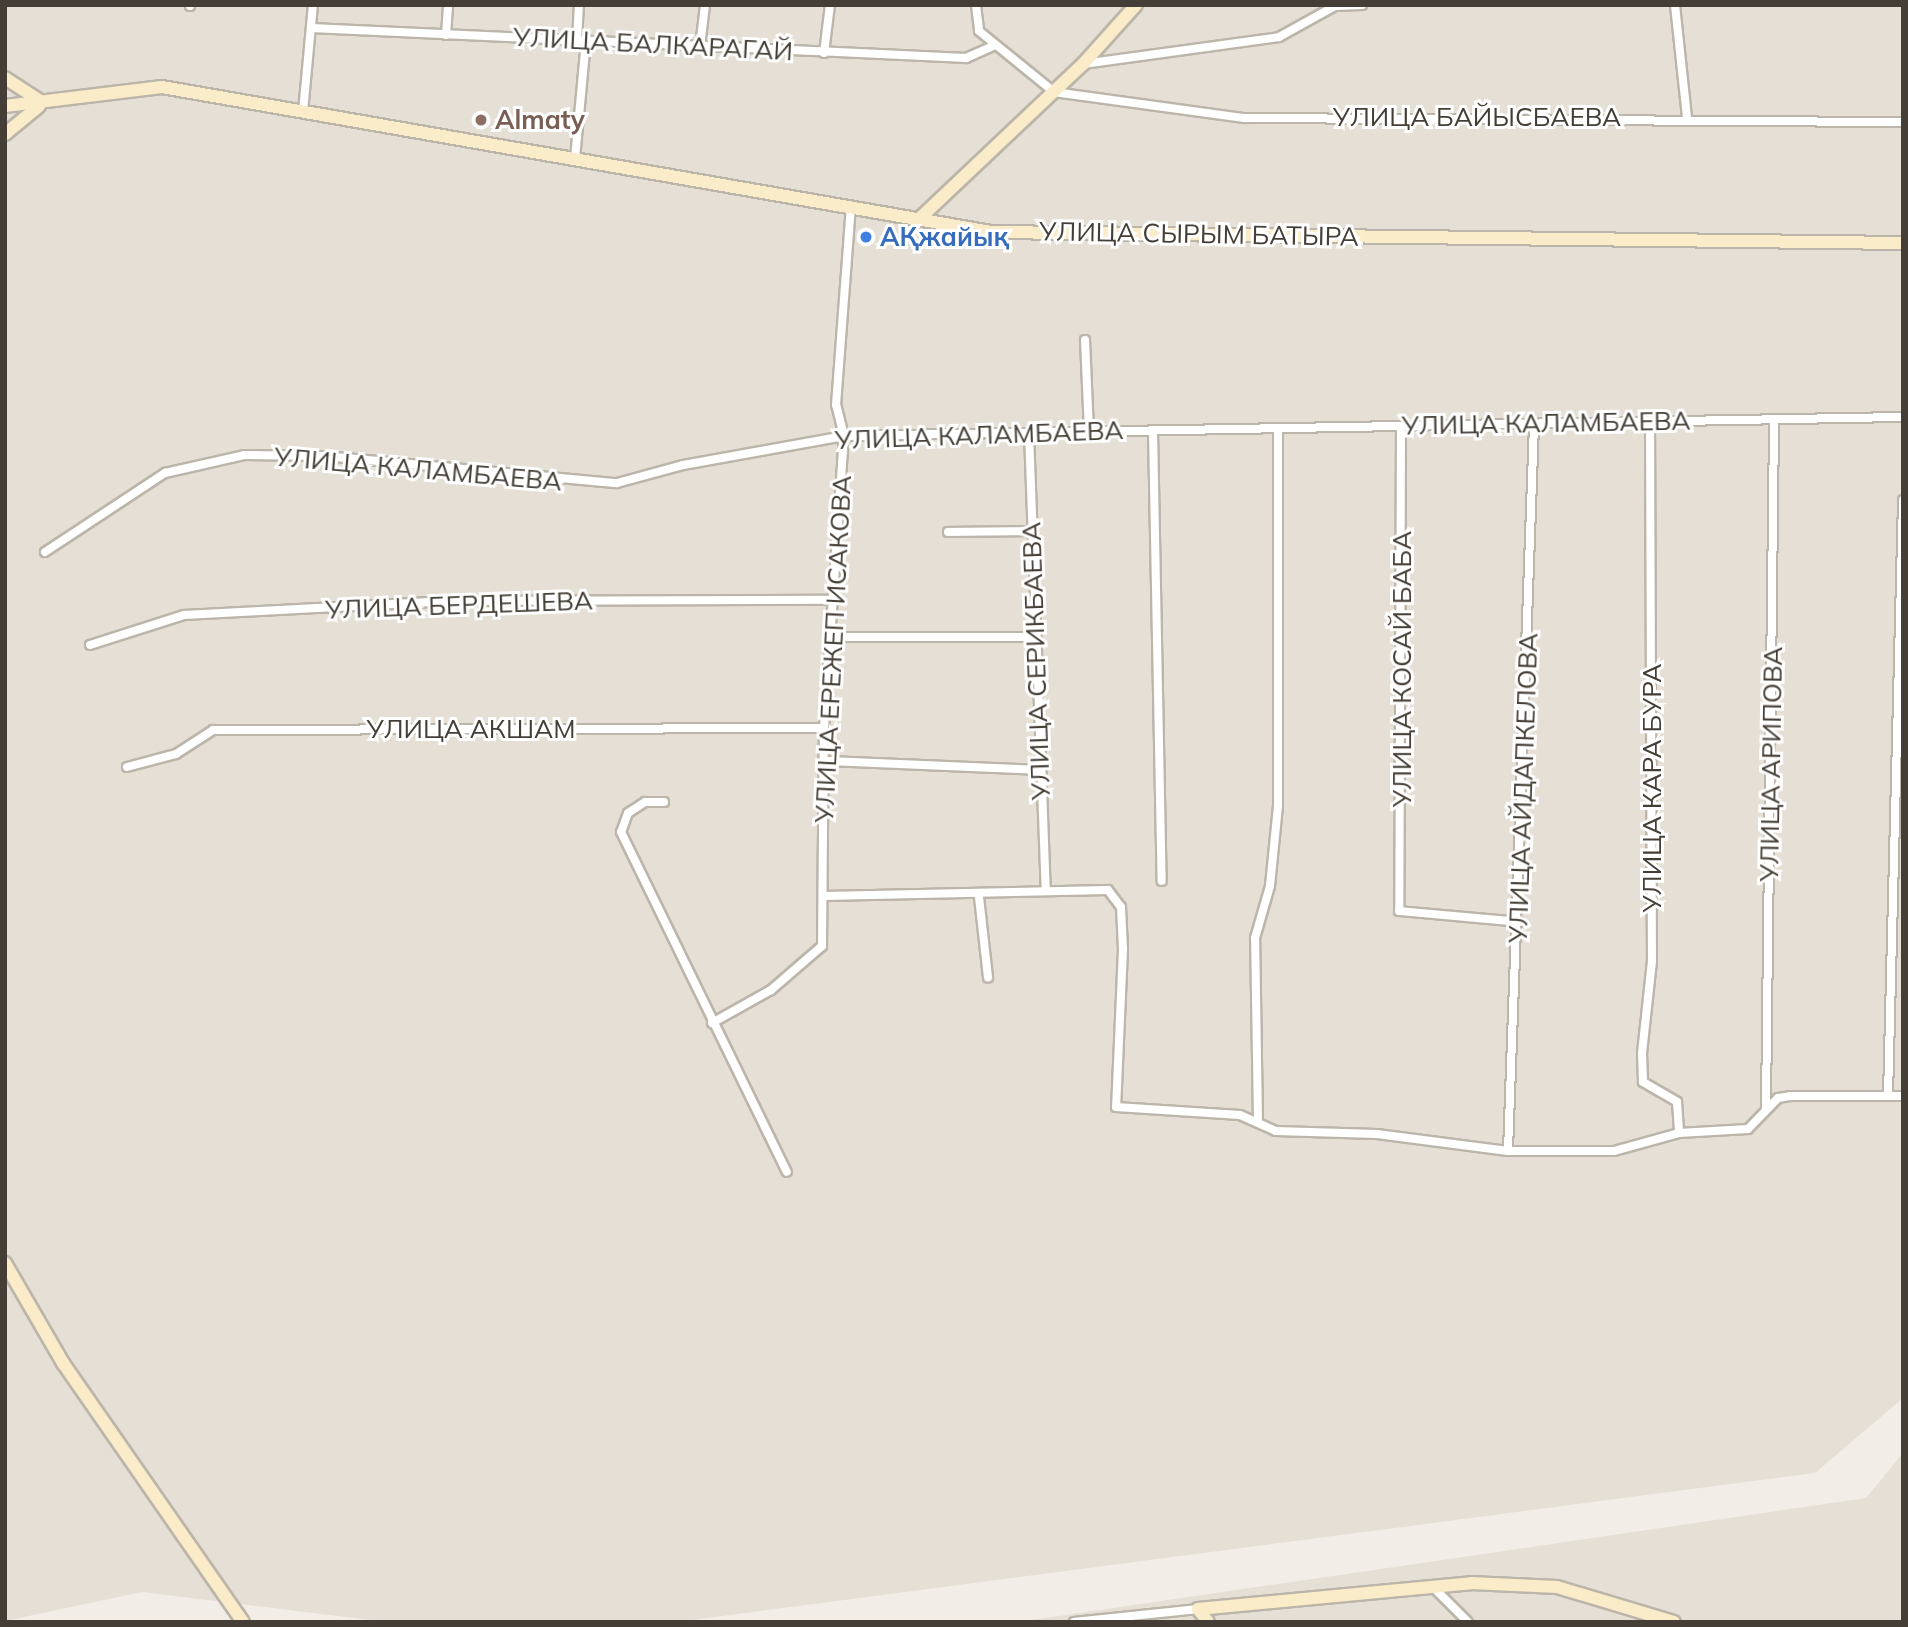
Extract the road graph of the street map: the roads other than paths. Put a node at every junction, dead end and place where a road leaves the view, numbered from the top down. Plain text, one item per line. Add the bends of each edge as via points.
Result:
1 (313, 5) edge
2 (448, 5) edge
3 (579, 5) edge
4 (705, 5) edge
5 (830, 5) edge
6 (976, 5) edge
7 (1136, 5) edge
8 (1362, 5) edge
9 (1675, 5) edge
10 (311, 28) junction
11 (446, 35) junction
12 (581, 41) junction
13 (993, 46) junction
14 (700, 47) junction
15 (824, 52) junction
16 (1083, 64) junction
17 (5, 78) edge
18 (1054, 92) junction
19 (47, 101) junction
20 (5, 106) edge
21 (303, 112) junction
22 (1687, 117) junction
23 (1903, 122) edge
24 (5, 134) edge
25 (575, 159) junction
26 (851, 207) junction
27 (919, 219) junction
28 (1903, 243) edge
29 (1085, 340) dead end
30 (1903, 417) edge
31 (1774, 419) junction
32 (1650, 421) junction
33 (1534, 424) junction
34 (1401, 426) junction
35 (1278, 428) junction
36 (1153, 430) junction
37 (1089, 432) junction
38 (1029, 433) junction
39 (844, 436) junction
40 (1903, 500) edge
41 (1032, 531) junction
42 (948, 532) dead end
43 (45, 552) dead end
44 (833, 600) junction
45 (830, 637) junction
46 (1035, 637) junction
47 (90, 645) dead end
48 (824, 728) junction
49 (826, 761) junction
50 (127, 767) dead end
51 (1038, 770) junction
52 (664, 802) dead end
53 (1162, 881) dead end
54 (1046, 890) junction
55 (824, 896) junction
56 (979, 897) junction
57 (1519, 922) junction
58 (988, 977) dead end
59 (712, 1023) junction
60 (1888, 1096) junction
61 (1903, 1096) edge
62 (1766, 1108) junction
63 (1258, 1122) junction
64 (1679, 1133) junction
65 (1508, 1151) junction
66 (787, 1172) dead end
67 (5, 1263) edge
68 (1436, 1590) junction
69 (1198, 1609) junction
70 (243, 1622) edge
71 (1074, 1622) edge
72 (1208, 1622) edge
73 (1468, 1622) edge
74 (1674, 1622) edge

1 - 10 street
2 - 11 street
3 - 12 street
4 - 14 street
5 - 15 street
6 - 13 street via 979,31
7 - 16 street
8 - 16 street via 1335,6 1279,37
9 - 22 street
10 - 11 street, УЛИЦА БАЛКАРАГАЙ
10 - 21 street
11 - 12 street, УЛИЦА БАЛКАРАГАЙ
12 - 14 street, УЛИЦА БАЛКАРАГАЙ
12 - 25 street
13 - 15 street, УЛИЦА БАЛКАРАГАЙ via 966,58
13 - 18 street
14 - 15 street, УЛИЦА БАЛКАРАГАЙ
16 - 18 street
17 - 19 street
18 - 22 street, УЛИЦА БАЙЫСБАЕВА via 1244,118
18 - 27 street
19 - 20 street, УЛИЦА СЫРЫМ БАТЫРА
19 - 21 street, УЛИЦА СЫРЫМ БАТЫРА via 162,87
19 - 24 street via 30,109
21 - 25 street, УЛИЦА СЫРЫМ БАТЫРА
22 - 23 street, УЛИЦА БАЙЫСБАЕВА
25 - 26 street, УЛИЦА СЫРЫМ БАТЫРА
26 - 27 street, УЛИЦА СЫРЫМ БАТЫРА
26 - 39 street, УЛИЦА ЕРЕЖЕП ИСАКОВА via 836,405
27 - 28 street, УЛИЦА СЫРЫМ БАТЫРА via 991,232
29 - 37 street
30 - 31 street, УЛИЦА КАЛАМБАЕВА
31 - 32 street, УЛИЦА КАЛАМБАЕВА
31 - 62 street, УЛИЦА АРИПОВА
32 - 33 street, УЛИЦА КАЛАМБАЕВА
32 - 64 street, УЛИЦА КАРА БУРА via 1652,961 1643,1082 1678,1102
33 - 34 street, УЛИЦА КАЛАМБАЕВА
33 - 57 street, УЛИЦА АЙДАПКЕЛОВА
34 - 35 street, УЛИЦА КАЛАМБАЕВА
34 - 57 street, УЛИЦА КОСАЙ БАБА via 1399,911
35 - 36 street, УЛИЦА КАЛАМБАЕВА
35 - 63 street via 1278,806 1270,886 1255,938
36 - 37 street, УЛИЦА КАЛАМБАЕВА
36 - 53 street
37 - 38 street, УЛИЦА КАЛАМБАЕВА
38 - 39 street, УЛИЦА КАЛАМБАЕВА
38 - 41 street, УЛИЦА СЕРИКБАЕВА
39 - 43 street, УЛИЦА КАЛАМБАЕВА via 683,465 617,483 324,456 244,455 165,473
39 - 44 street, УЛИЦА ЕРЕЖЕП ИСАКОВА
40 - 60 street
41 - 42 street
41 - 46 street, УЛИЦА СЕРИКБАЕВА
44 - 45 street, УЛИЦА ЕРЕЖЕП ИСАКОВА
44 - 47 street, УЛИЦА БЕРДЕШЕВА via 455,601 184,615
45 - 46 street
45 - 48 street, УЛИЦА ЕРЕЖЕП ИСАКОВА
46 - 51 street, УЛИЦА СЕРИКБАЕВА
48 - 49 street, УЛИЦА ЕРЕЖЕП ИСАКОВА
48 - 50 street, УЛИЦА АКШАМ via 213,730 176,754
49 - 51 street
49 - 55 street, УЛИЦА ЕРЕЖЕП ИСАКОВА
51 - 54 street, УЛИЦА СЕРИКБАЕВА
52 - 59 street via 645,802 628,813 621,832
54 - 56 street
54 - 63 street via 1097,887 1117,897 1121,908 1124,1004 1116,1107 1240,1115
55 - 56 street
55 - 59 street, УЛИЦА ЕРЕЖЕП ИСАКОВА via 822,946 771,990
56 - 58 street
57 - 65 street, УЛИЦА АЙДАПКЕЛОВА
59 - 66 street
60 - 61 street
60 - 62 street via 1790,1096
62 - 64 street via 1748,1129
63 - 65 street via 1276,1131 1377,1134
64 - 65 street via 1614,1151
67 - 70 street via 63,1363
68 - 69 street
68 - 73 street
68 - 74 street via 1471,1583 1557,1587
69 - 71 street
69 - 72 street

